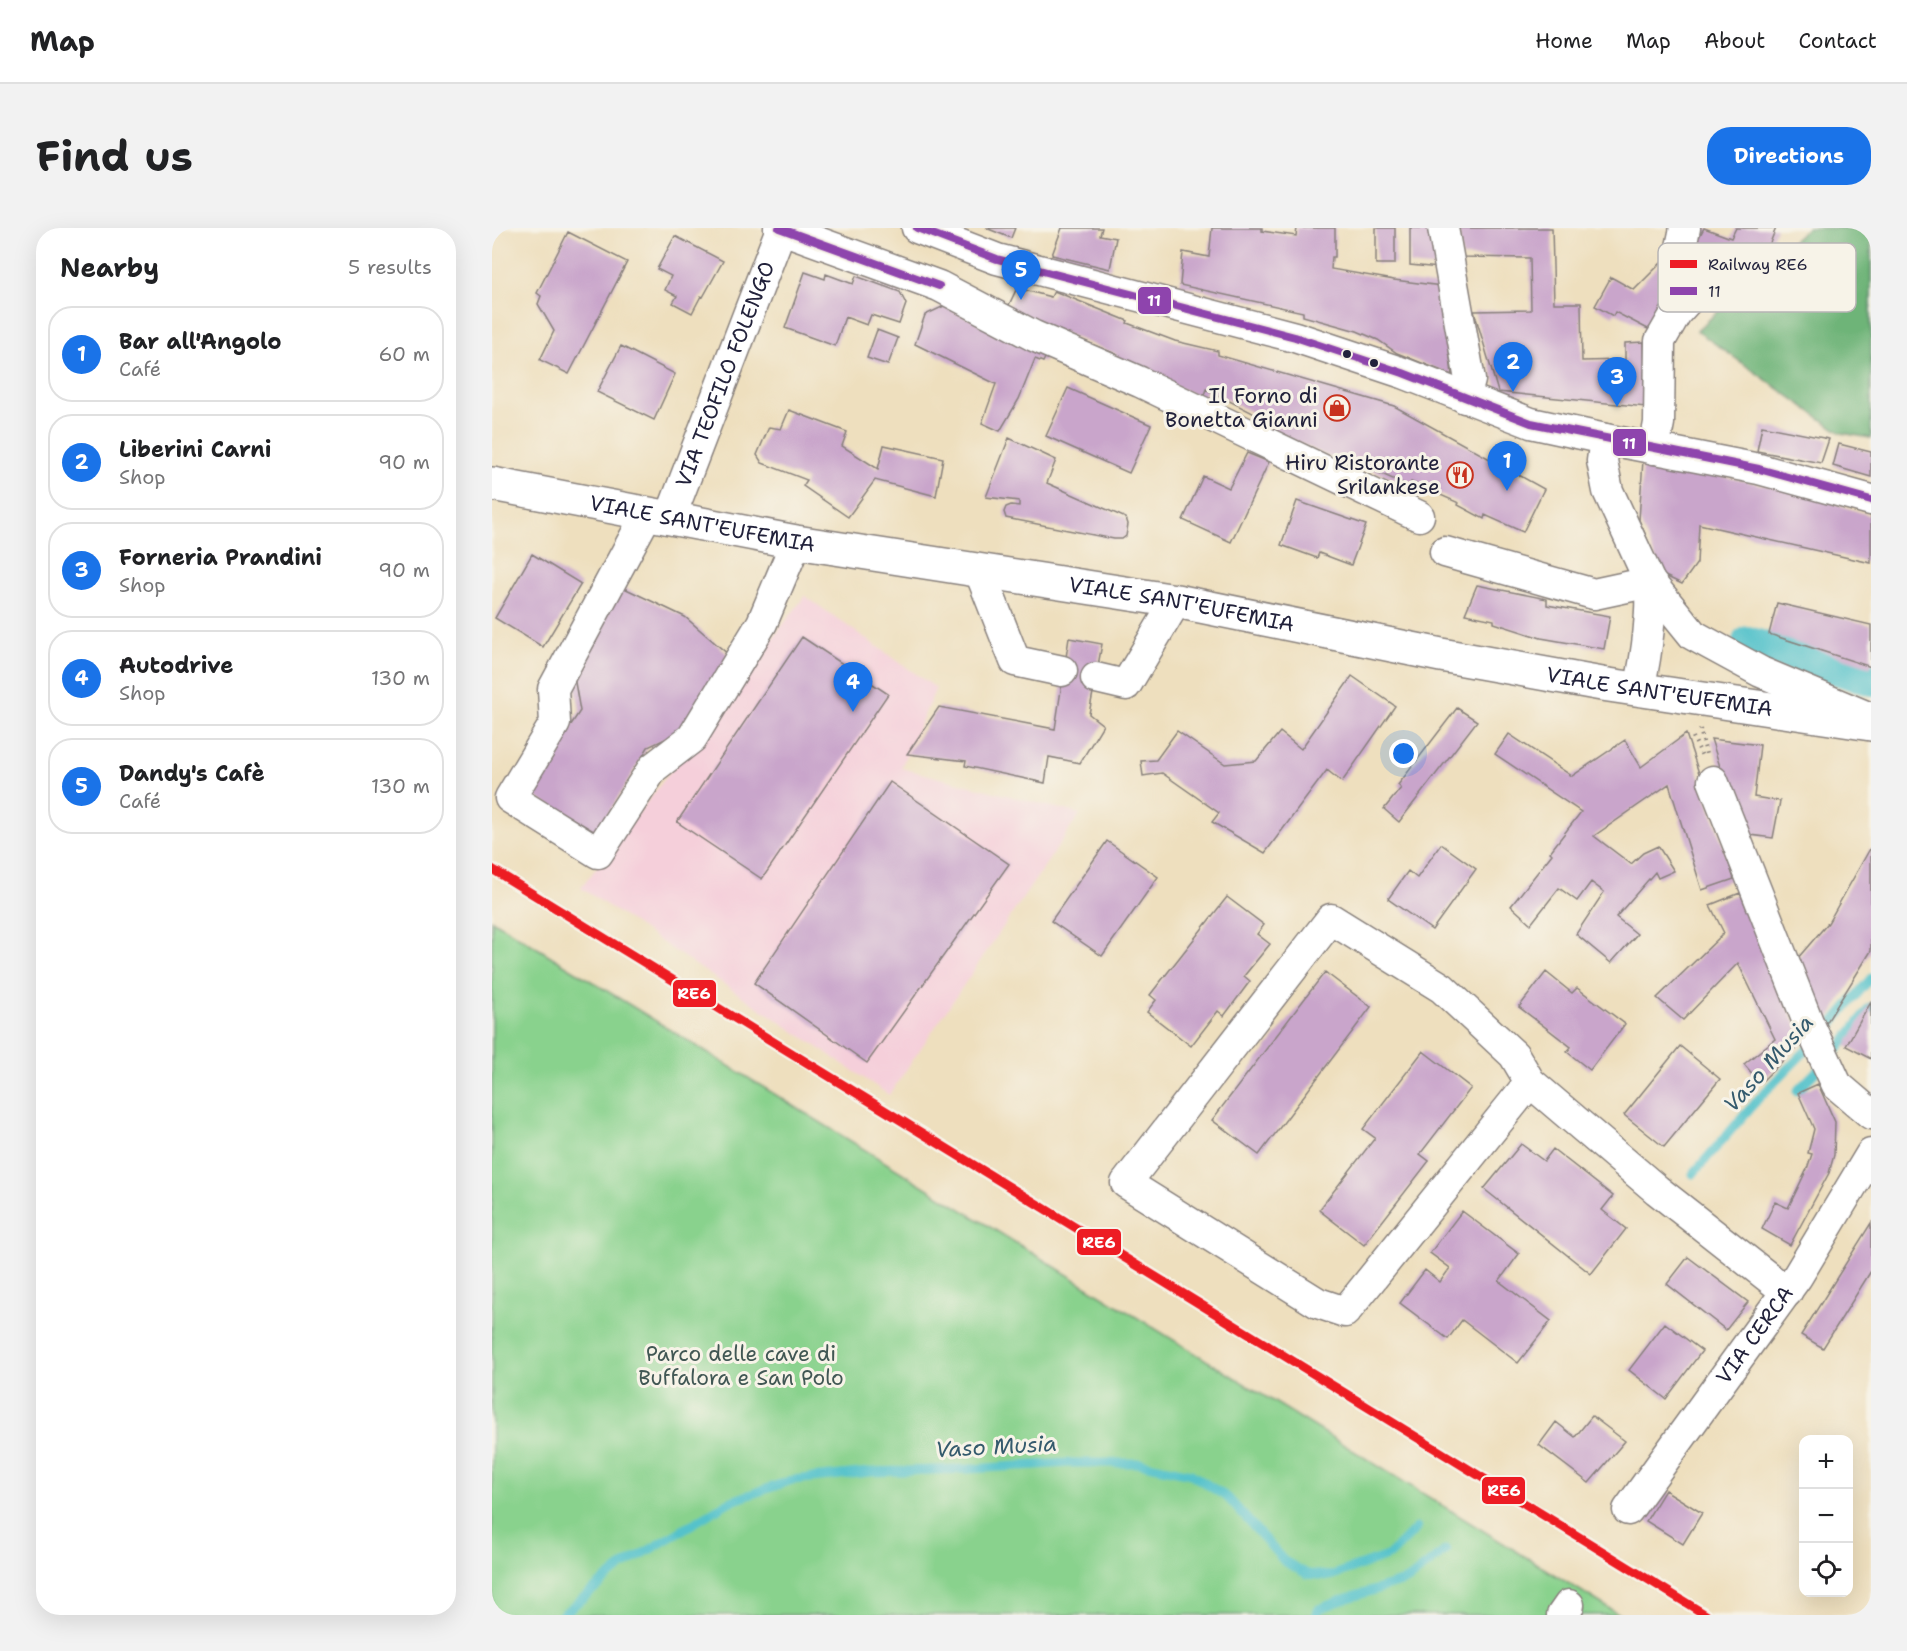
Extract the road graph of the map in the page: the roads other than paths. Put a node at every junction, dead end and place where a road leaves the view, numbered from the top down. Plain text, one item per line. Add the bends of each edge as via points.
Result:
1 (780, 228) edge
2 (917, 228) edge
3 (1443, 228) edge
4 (1685, 228) edge
5 (954, 242) junction
6 (1682, 243) edge
7 (939, 286) junction
8 (1677, 312) edge
9 (1465, 398) junction
10 (1605, 439) junction
11 (1654, 449) junction
12 (492, 484) edge
13 (1871, 500) edge
14 (659, 516) junction
15 (1419, 516) dead end
16 (796, 542) junction
17 (1445, 552) dead end
18 (981, 572) junction
19 (1650, 582) junction
20 (1176, 601) junction
21 (1062, 671) dead end
22 (1096, 678) dead end
23 (1639, 690) junction
24 (1871, 718) edge
25 (1871, 724) edge
26 (1713, 781) dead end
27 (1530, 1082) junction
28 (1871, 1114) edge
29 (1871, 1154) edge
30 (1787, 1292) junction
31 (1628, 1510) dead end

1 - 7 street
1 - 14 street, VIA TEOFILO FOLENGO
2 - 5 street
3 - 9 street via 1470,380
4 - 6 street
5 - 7 street
5 - 9 street via 997,259 1295,337
7 - 15 street via 1034,336 1140,382
8 - 11 street via 1660,341 1659,423
9 - 10 street via 1532,423
10 - 11 street
10 - 19 street via 1602,461 1608,491
11 - 13 street via 1759,469
12 - 14 main road, VIALE SANT'EUFEMIA
14 - 16 main road, VIALE SANT'EUFEMIA
14 - 16 street, VIA TEOFILO FOLENGO via 553,689 555,723 510,798 598,853 652,768 692,738 762,623
16 - 18 main road, VIALE SANT'EUFEMIA
17 - 19 street via 1594,594
18 - 20 main road, VIALE SANT'EUFEMIA
18 - 21 street via 1015,661
19 - 23 street via 1652,610
19 - 24 street via 1693,635 1761,672
20 - 22 street via 1126,685
20 - 23 main road, VIALE SANT'EUFEMIA via 1441,655
23 - 25 main road, VIALE SANT'EUFEMIA
26 - 28 street via 1808,1022 1837,1085
27 - 27 street via 1514,1055 1442,988 1331,919 1126,1183 1318,1303 1345,1312
27 - 30 street via 1657,1190
29 - 30 street, VIA CERCA
30 - 31 street, VIA CERCA

